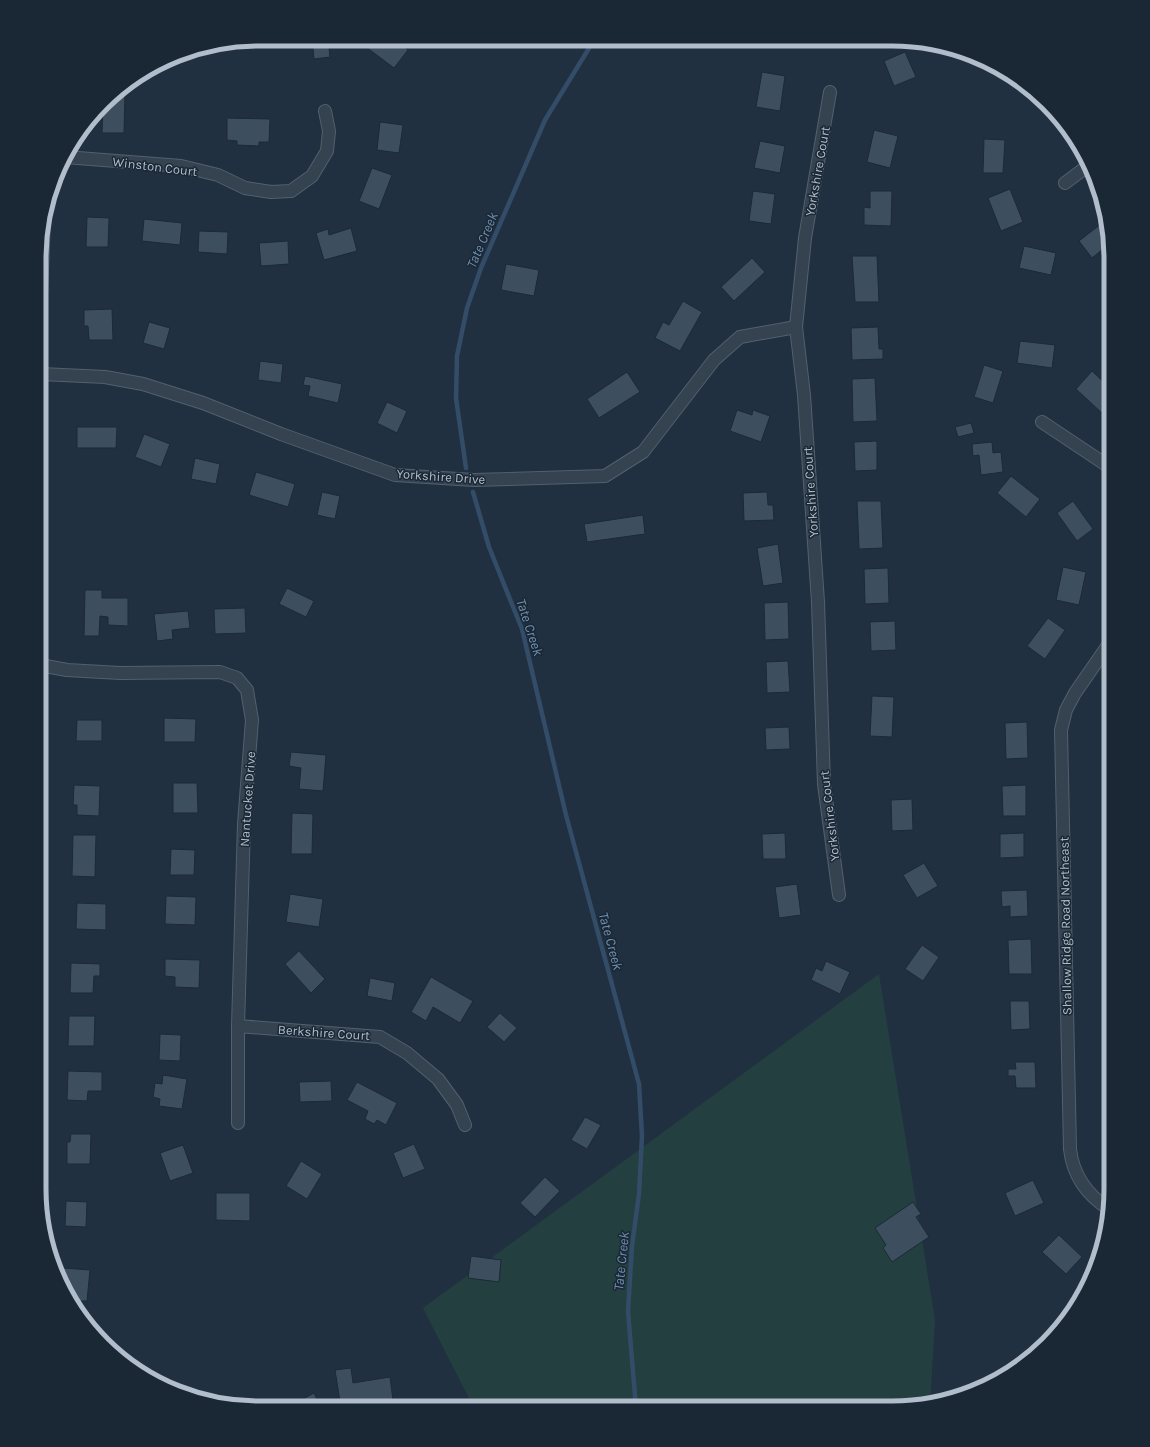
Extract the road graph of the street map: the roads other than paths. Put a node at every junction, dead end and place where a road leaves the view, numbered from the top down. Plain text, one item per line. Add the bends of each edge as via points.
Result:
1 (830, 92) dead end
2 (325, 111) dead end
3 (71, 157) edge
4 (1084, 169) edge
5 (1065, 183) dead end
6 (796, 327) junction
7 (46, 374) edge
8 (1042, 422) dead end
9 (1104, 463) edge
10 (1104, 651) edge
11 (46, 666) edge
12 (838, 895) dead end
13 (238, 1026) junction
14 (238, 1123) dead end
15 (465, 1125) dead end
16 (1104, 1205) edge

1 - 6 street, Yorkshire Court via 805,238
2 - 3 street, Winston Court via 329,131 327,150 312,176 290,191 271,192 245,188 218,175 181,166
4 - 5 street
6 - 7 street, Yorkshire Drive via 740,337 714,360 643,452 605,476 474,480 395,475 203,403 142,384 105,377
6 - 12 street, Yorkshire Court via 804,395 818,602 824,784
8 - 9 street
10 - 16 street, Shallow Ridge Road Northeast via 1074,693 1061,730 1070,1149 1072,1164 1082,1184 1088,1193
11 - 13 street, Nantucket Drive via 120,673 220,672 237,678 247,690 252,720 244,824
13 - 14 street, Nantucket Drive
13 - 15 street, Berkshire Court via 380,1037 407,1053 438,1079 457,1105

